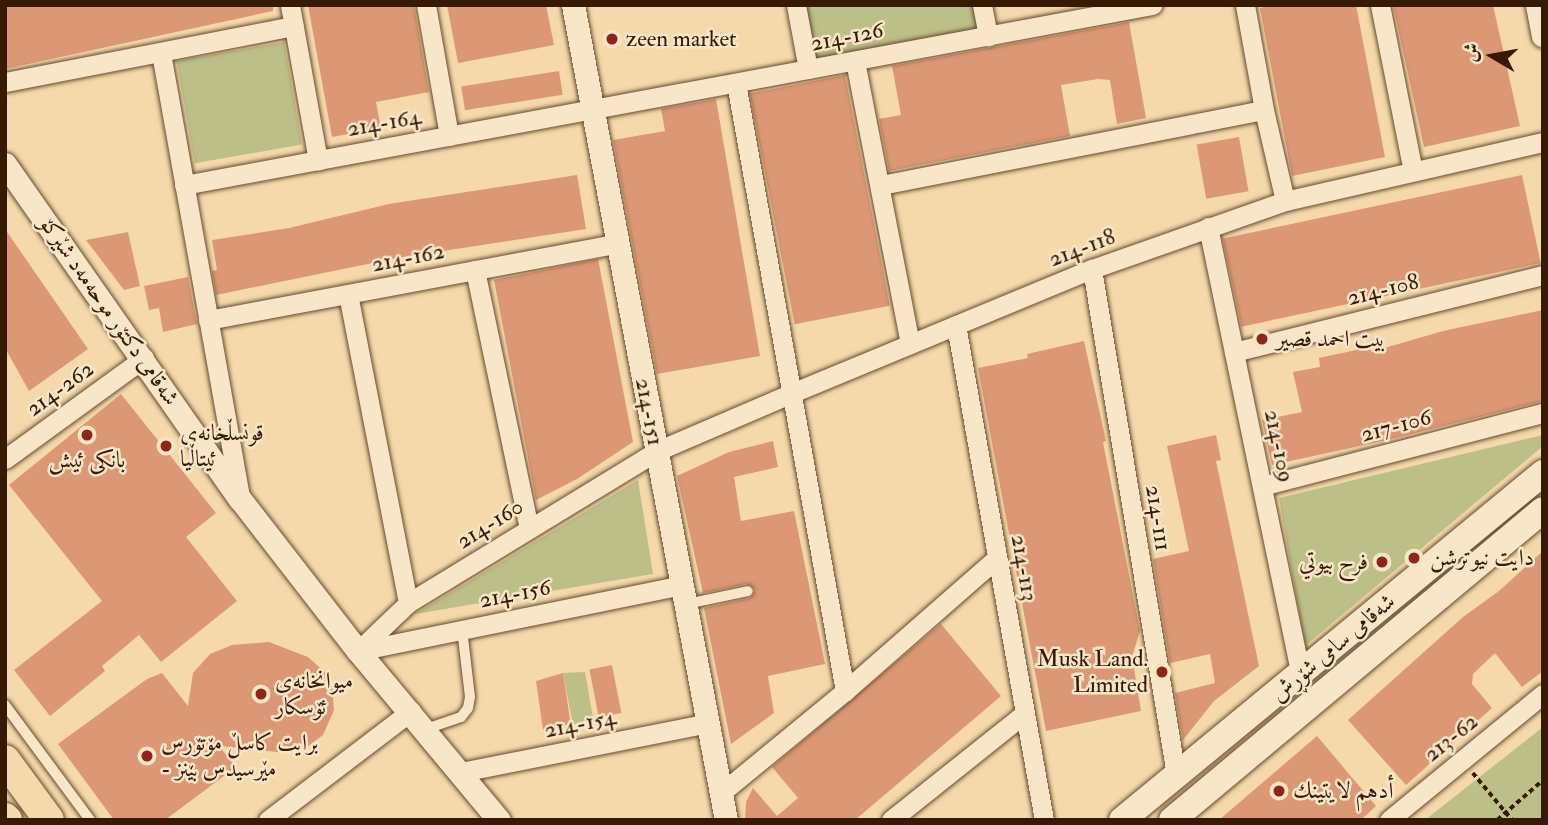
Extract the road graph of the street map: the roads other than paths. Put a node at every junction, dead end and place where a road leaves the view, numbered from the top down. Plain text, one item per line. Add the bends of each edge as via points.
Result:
1 (290, 5) edge
2 (426, 5) edge
3 (573, 5) edge
4 (796, 5) edge
5 (982, 5) edge
6 (1152, 5) edge
7 (1245, 5) edge
8 (1380, 5) edge
9 (1537, 5) edge
10 (1116, 9) edge
11 (293, 26) junction
12 (1543, 35) edge
13 (988, 36) junction
14 (161, 52) junction
15 (855, 61) junction
16 (807, 69) junction
17 (5, 82) edge
18 (736, 83) junction
19 (593, 110) junction
20 (1264, 110) junction
21 (449, 136) junction
22 (1543, 142) edge
23 (318, 160) junction
24 (5, 164) edge
25 (1413, 171) junction
26 (881, 185) junction
27 (184, 186) junction
28 (1285, 201) junction
29 (1208, 227) junction
30 (618, 243) junction
31 (1092, 269) junction
32 (475, 270) junction
33 (1543, 275) edge
34 (348, 294) junction
35 (208, 320) junction
36 (956, 325) junction
37 (910, 344) junction
38 (1234, 352) junction
39 (144, 358) junction
40 (792, 393) junction
41 (1543, 413) edge
42 (657, 451) junction
43 (5, 459) edge
44 (1543, 473) edge
45 (1262, 486) junction
46 (240, 499) junction
47 (1543, 510) edge
48 (529, 528) junction
49 (997, 558) junction
50 (748, 591) dead end
51 (684, 595) junction
52 (408, 603) junction
53 (463, 629) junction
54 (358, 651) junction
55 (1301, 675) junction
56 (845, 691) junction
57 (1543, 694) edge
58 (5, 705) edge
59 (411, 711) junction
60 (1025, 713) junction
61 (708, 723) junction
62 (426, 729) junction
63 (5, 761) edge
64 (461, 772) junction
65 (1176, 775) junction
66 (14, 777) edge
67 (721, 793) junction
68 (49, 820) edge
69 (90, 820) edge
70 (268, 820) edge
71 (499, 820) edge
72 (726, 820) edge
73 (891, 820) edge
74 (1044, 820) edge
75 (1122, 820) edge
76 (1172, 820) edge
77 (1389, 820) edge

1 - 11 street
2 - 21 street
3 - 19 street, 214-151
4 - 16 street
5 - 13 street
6 - 10 street, 214-126
7 - 20 street
8 - 25 street
9 - 12 street
10 - 13 street, 214-126
11 - 14 street
11 - 23 street
13 - 15 street, 214-126
14 - 17 street
14 - 27 street
15 - 16 street, 214-126
15 - 26 street
16 - 18 street, 214-126
18 - 19 street, 214-126
18 - 40 street
19 - 21 street, 214-164
19 - 30 street, 214-151
20 - 26 street
20 - 28 street
21 - 23 street, 214-164
22 - 25 street, 214-118
23 - 27 street, 214-164
24 - 39 street, شەقامی دکتۆر موحەمەد شێرکۆ
25 - 28 street, 214-118
26 - 37 street
27 - 35 street
28 - 29 street, 214-118
29 - 31 street, 214-118
29 - 38 street, 214-109
30 - 32 street, 214-162
30 - 42 street, 214-151
31 - 36 street, 214-118
31 - 65 street, 214-111
32 - 34 street, 214-162
32 - 48 street
33 - 38 street, 214-108
34 - 35 street, 214-162
34 - 52 street
35 - 46 street
36 - 37 street, 214-118
36 - 49 street, 214-113
37 - 40 street, 214-118
38 - 45 street, 214-109
39 - 43 street, 214-262
39 - 46 street, شەقامی دکتۆر موحەمەد شێرکۆ
40 - 42 street, 214-118
40 - 56 street
41 - 45 street, 217-106
42 - 48 street, 214-160
42 - 51 street, 214-151
44 - 55 main road, شەقامی سامی شۆڕش
45 - 55 street, 214-109
46 - 54 street, شەقامی دکتۆر موحەمەد شێرکۆ
47 - 76 main road, شەقامی سامی شۆڕش
48 - 52 street, 214-160
49 - 56 street
49 - 60 street, 214-113
50 - 51 lane
51 - 53 street, 214-156
51 - 61 street, 214-151
52 - 54 street, 214-160
53 - 54 street, 214-156
53 - 62 lane via 468,708 461,717
54 - 59 street, شەقامی دکتۆر موحەمەد شێرکۆ
55 - 65 main road, شەقامی سامی شۆڕش
56 - 67 street
57 - 77 street, 213-62
58 - 69 lane
59 - 62 street, شەقامی دکتۆر موحەمەد شێرکۆ
59 - 70 street
60 - 73 street
60 - 74 street, 214-113
61 - 64 street, 214-154
61 - 67 street, 214-151
62 - 64 street, شەقامی دکتۆر موحەمەد شێرکۆ
63 - 66 main road
64 - 71 street, شەقامی دکتۆر موحەمەد شێرکۆ
65 - 75 main road, شەقامی سامی شۆڕش
66 - 68 main road
67 - 72 street, 214-151

